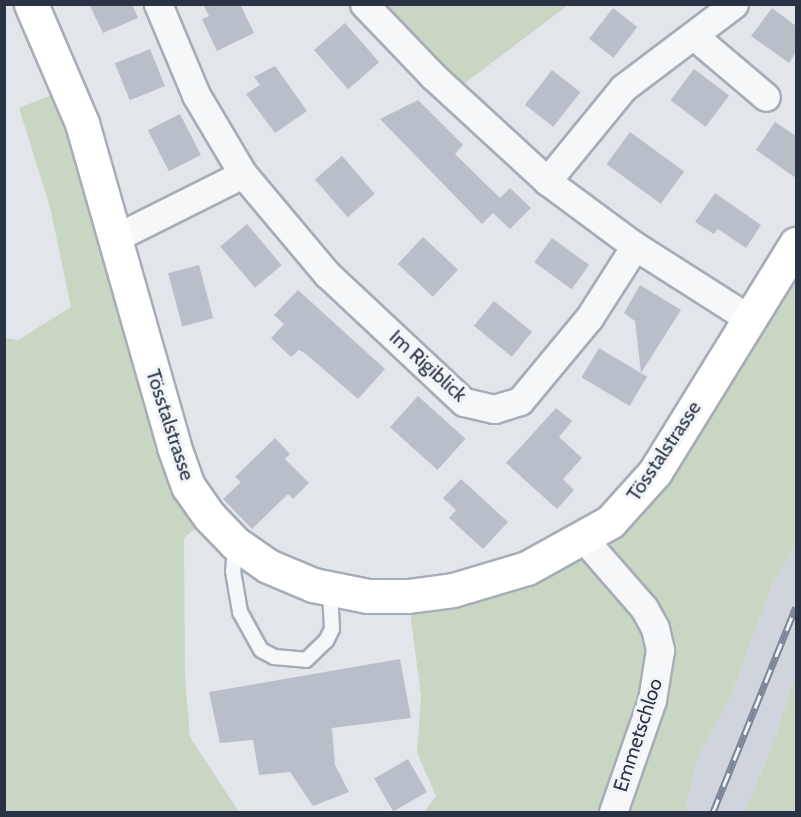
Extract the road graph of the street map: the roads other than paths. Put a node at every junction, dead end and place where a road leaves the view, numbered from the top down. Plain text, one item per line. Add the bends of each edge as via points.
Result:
1 (31, 4) edge
2 (158, 4) edge
3 (364, 4) edge
4 (734, 4) edge
5 (694, 36) junction
6 (766, 97) dead end
7 (243, 174) junction
8 (547, 181) junction
9 (115, 238) junction
10 (796, 244) edge
11 (635, 246) junction
12 (748, 318) junction
13 (583, 538) junction
14 (235, 543) junction
15 (330, 591) junction
16 (613, 813) edge

1 - 9 main road, Tösstalstrasse via 69,88
2 - 7 street, Im Rigiblick via 196,95
3 - 8 street via 433,76
4 - 5 street
5 - 6 street
5 - 8 street via 623,88
7 - 9 street
7 - 11 street, Im Rigiblick via 327,274 464,402 480,408 508,407 520,401 589,318
8 - 11 street
9 - 14 main road, Tösstalstrasse via 188,486
10 - 12 main road, Tösstalstrasse
11 - 12 street
12 - 13 main road, Tösstalstrasse via 646,484 610,522
13 - 15 main road, Tösstalstrasse via 527,568 453,590 408,596
13 - 16 street, Emmetschloo via 644,608 655,627 660,650 652,700
14 - 15 main road, Tösstalstrasse via 268,566
14 - 15 lane via 233,571 240,612 261,650 274,657 306,660 326,641 332,629

